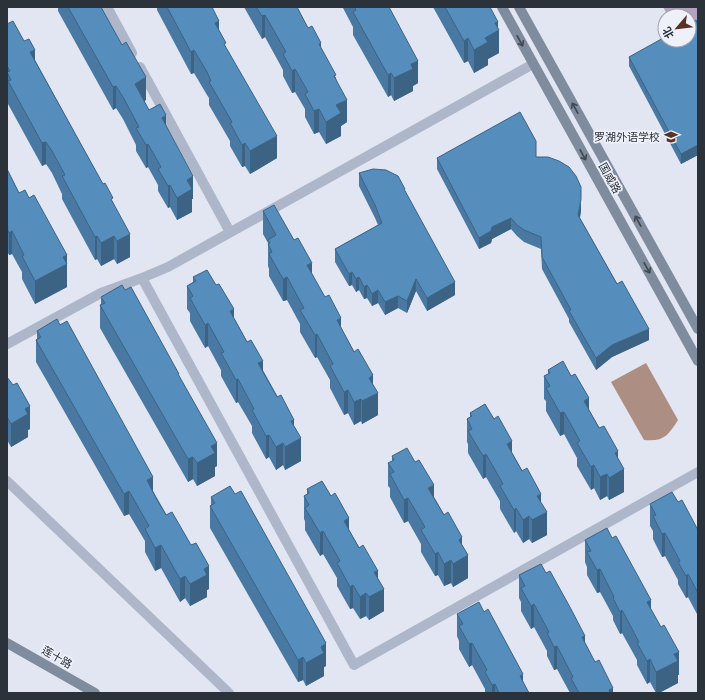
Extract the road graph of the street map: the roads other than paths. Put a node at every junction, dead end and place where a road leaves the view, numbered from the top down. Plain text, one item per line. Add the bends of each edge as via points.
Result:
1 (107, 7) edge
2 (502, 7) edge
3 (520, 7) edge
4 (533, 64) junction
5 (230, 232) junction
6 (142, 278) junction
7 (698, 329) edge
8 (7, 344) edge
9 (698, 361) edge
10 (698, 472) edge
11 (7, 481) edge
12 (7, 643) edge
13 (95, 693) edge
14 (229, 693) edge

1 - 5 street
2 -> 4 street, 国威路
7 -> 3 street, 国威路
4 - 5 street
4 -> 9 street, 国威路
5 - 6 street via 168,267
6 - 8 street via 101,292
6 - 10 street via 354,665
11 - 14 street
12 - 13 street, 莲十路

